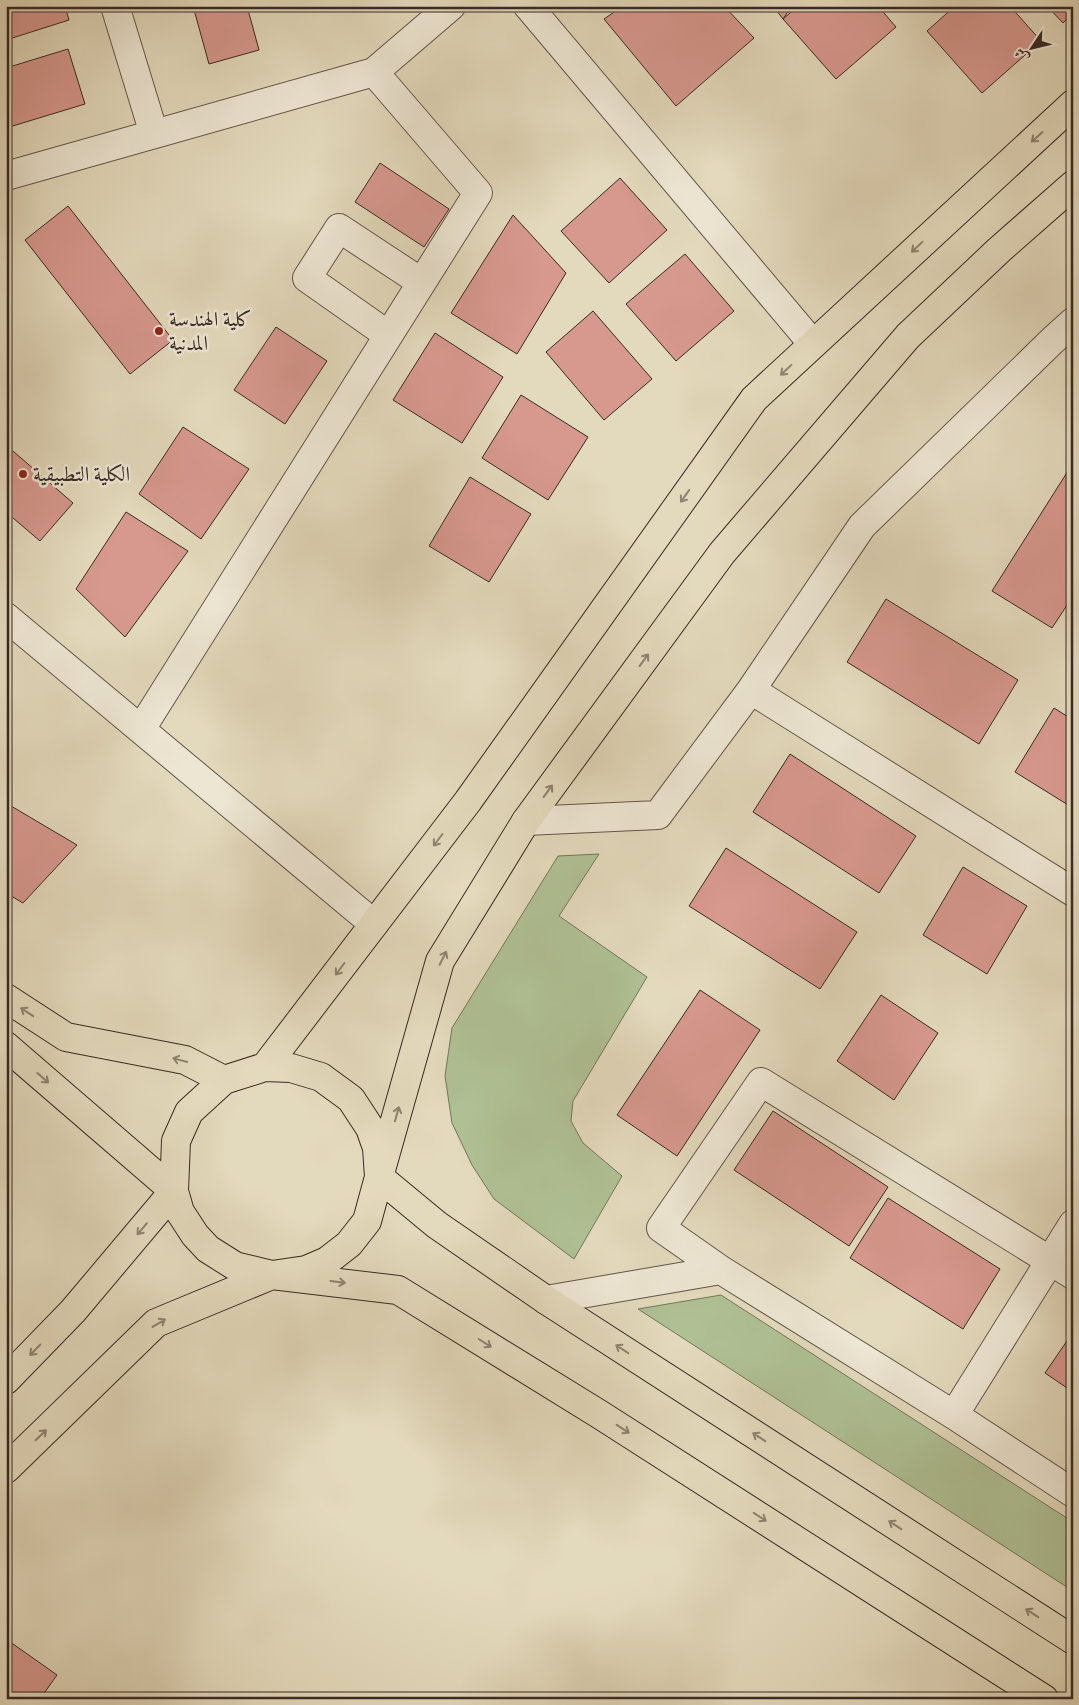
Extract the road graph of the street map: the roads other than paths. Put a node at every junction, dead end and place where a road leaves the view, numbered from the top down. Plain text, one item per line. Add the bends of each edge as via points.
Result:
1 (115, 6) edge
2 (451, 6) edge
3 (528, 6) edge
4 (374, 72) junction
5 (1073, 104) edge
6 (154, 134) junction
7 (6, 176) edge
8 (1073, 185) edge
9 (421, 282) junction
10 (1073, 322) edge
11 (388, 335) junction
12 (813, 344) junction
13 (6, 617) edge
14 (750, 690) junction
15 (141, 729) junction
16 (526, 821) junction
17 (1073, 892) edge
18 (374, 924) junction
19 (6, 998) edge
20 (6, 1046) edge
21 (265, 1067) junction
22 (224, 1080) junction
23 (379, 1178) junction
24 (174, 1191) junction
25 (1073, 1224) edge
26 (1050, 1261) junction
27 (721, 1270) junction
28 (272, 1274) junction
29 (1073, 1275) edge
30 (546, 1300) junction
31 (6, 1380) edge
32 (954, 1415) junction
33 (6, 1469) edge
34 (1073, 1493) edge
35 (1073, 1640) edge
36 (1044, 1699) edge

1 - 6 street
2 - 4 street
3 - 12 street
4 - 6 street
4 - 9 street via 478,193
5 -> 12 main road
6 - 7 street
16 -> 8 main road via 722,553 908,336
9 - 11 street
9 - 11 street via 339,228 307,278
10 - 14 street via 862,526
11 - 15 street
12 -> 18 main road via 754,399 468,801
13 - 15 street
14 - 16 street via 658,815
14 - 17 street
15 - 18 street
23 -> 16 main road via 440,960
18 -> 21 main road
22 -> 19 main road via 185,1060 66,1037
20 -> 24 main road
21 - 22 main road
21 - 23 main road via 291,1068 321,1077 351,1099 370,1128 377,1148
22 - 24 main road via 189,1112 179,1134
23 - 28 main road via 367,1221 350,1244 327,1261 306,1270
23 - 30 main road via 437,1225
24 - 28 main road via 180,1212 208,1249 235,1266
24 -> 31 main road via 73,1311
25 - 26 street
26 - 27 street via 761,1082 661,1228
26 - 29 street
26 - 32 street
27 - 30 street
27 - 32 street
33 -> 28 main road via 156,1323
28 -> 36 main road via 398,1290 599,1414
35 -> 30 main road
32 - 34 street

